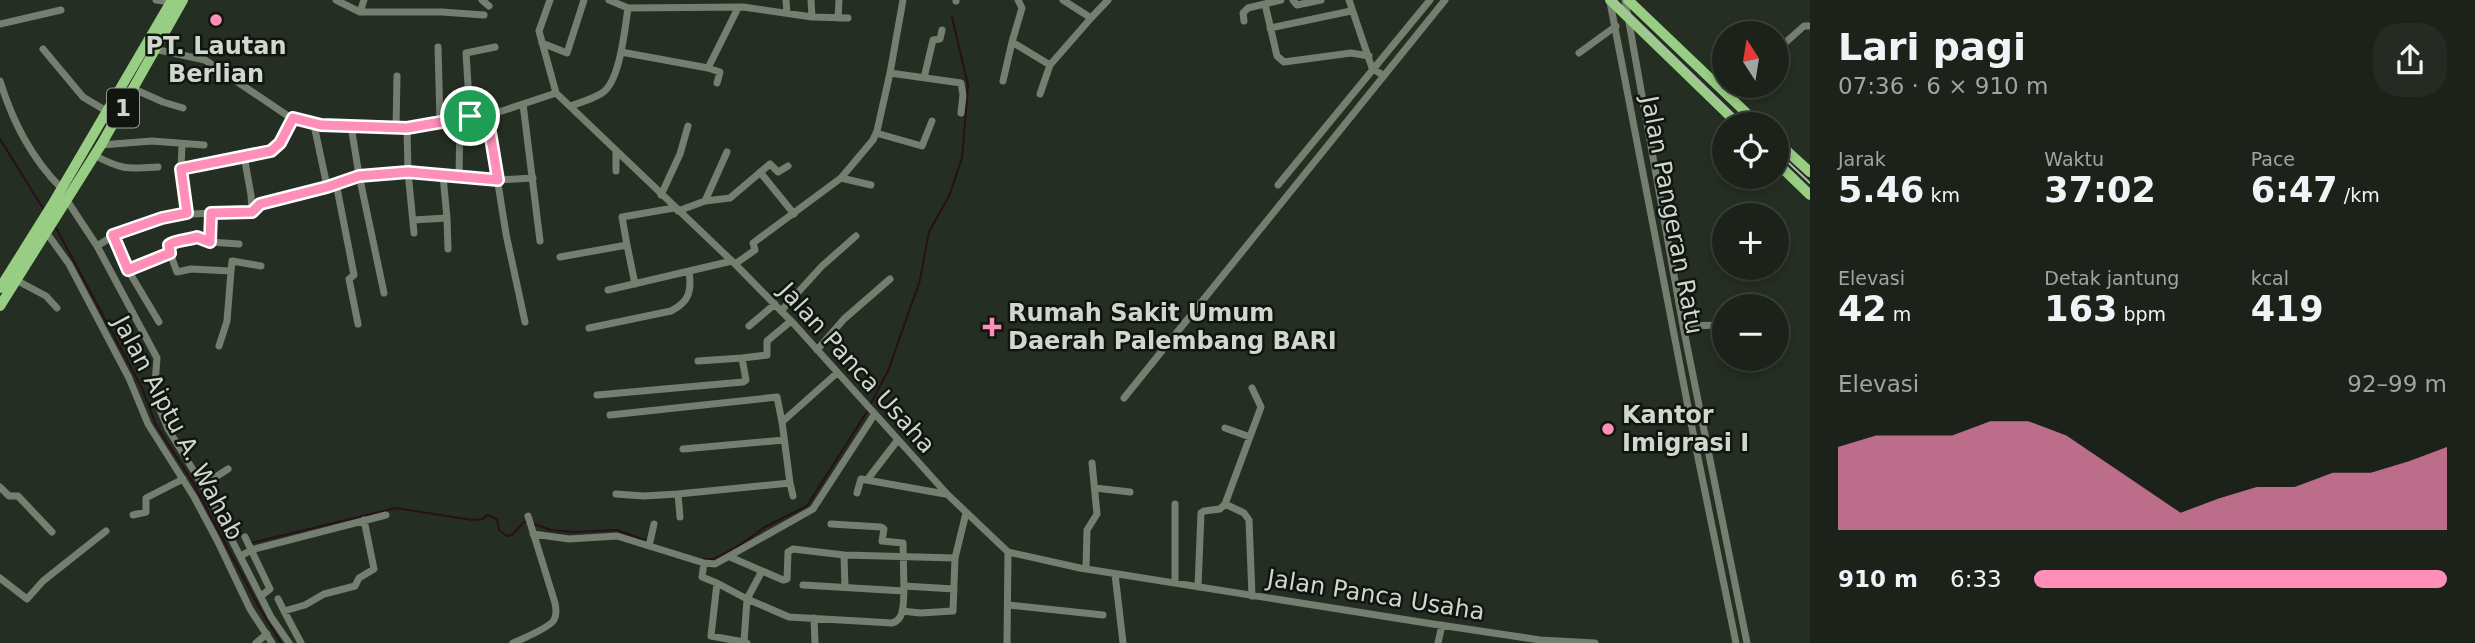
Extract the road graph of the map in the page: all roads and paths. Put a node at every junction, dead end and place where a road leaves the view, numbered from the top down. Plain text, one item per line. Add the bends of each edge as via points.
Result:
1 (156, 0) edge
2 (336, 0) edge
3 (364, 0) edge
4 (482, 0) edge
5 (550, 0) edge
6 (584, 0) edge
7 (609, 0) edge
8 (786, 0) edge
9 (811, 0) edge
10 (838, 0) edge
11 (903, 0) edge
12 (1017, 0) edge
13 (1063, 0) edge
14 (1108, 0) edge
15 (1281, 0) edge
16 (1293, 0) edge
17 (1321, 0) edge
18 (1349, 0) edge
19 (1445, 0) edge
20 (1610, 0) edge
21 (1627, 0) edge
22 (176, 1) edge
23 (1426, 2) edge
24 (666, 3) edge
25 (696, 3) edge
26 (1265, 4) junction
27 (626, 5) edge
28 (741, 5) edge
29 (489, 6) dead end
30 (61, 10) dead end
31 (1351, 11) junction
32 (360, 12) junction
33 (786, 13) junction
34 (484, 15) dead end
35 (812, 16) junction
36 (1628, 16) junction
37 (838, 18) junction
38 (1091, 18) junction
39 (848, 19) dead end
40 (1244, 21) dead end
41 (0, 24) edge
42 (1616, 26) junction
43 (1810, 26) edge
44 (1270, 28) junction
45 (942, 30) dead end
46 (1789, 39) edge
47 (1012, 42) junction
48 (542, 43) junction
49 (438, 47) dead end
50 (495, 47) dead end
51 (43, 49) dead end
52 (154, 49) junction
53 (621, 52) junction
54 (1579, 53) dead end
55 (1368, 56) junction
56 (1050, 65) junction
57 (708, 68) junction
58 (1372, 68) junction
59 (890, 73) junction
60 (397, 76) dead end
61 (1384, 76) junction
62 (924, 78) junction
63 (1712, 80) edge
64 (0, 81) edge
65 (1003, 82) dead end
66 (717, 83) dead end
67 (134, 89) junction
68 (556, 93) junction
69 (1040, 94) dead end
70 (1731, 98) edge
71 (523, 104) junction
72 (571, 107) junction
73 (183, 108) dead end
74 (108, 112) junction
75 (1726, 112) edge
76 (1746, 112) edge
77 (961, 113) dead end
78 (487, 114) junction
79 (470, 116) junction
80 (293, 118) junction
81 (460, 118) junction
82 (932, 121) dead end
83 (440, 122) junction
84 (314, 125) junction
85 (688, 126) dead end
86 (351, 127) junction
87 (396, 128) junction
88 (407, 128) junction
89 (877, 133) junction
90 (182, 144) junction
91 (204, 145) dead end
92 (97, 150) junction
93 (616, 152) junction
94 (727, 152) dead end
95 (1789, 153) edge
96 (244, 156) junction
97 (788, 166) dead end
98 (158, 167) dead end
99 (181, 169) junction
100 (616, 171) dead end
101 (408, 172) junction
102 (760, 172) junction
103 (1810, 172) edge
104 (1789, 175) edge
105 (359, 176) junction
106 (443, 176) junction
107 (459, 177) junction
108 (533, 178) junction
109 (841, 178) junction
110 (498, 180) junction
111 (336, 183) junction
112 (872, 185) dead end
113 (1278, 185) dead end
114 (327, 187) junction
115 (64, 194) junction
116 (661, 195) junction
117 (1810, 195) edge
118 (705, 201) junction
119 (676, 209) junction
120 (252, 212) junction
121 (187, 213) junction
122 (211, 213) junction
123 (794, 214) junction
124 (447, 218) junction
125 (413, 220) junction
126 (44, 229) junction
127 (414, 233) dead end
128 (113, 235) junction
129 (856, 236) dead end
130 (540, 241) dead end
131 (210, 242) junction
132 (627, 245) junction
133 (97, 246) junction
134 (449, 249) dead end
135 (170, 253) junction
136 (560, 257) dead end
137 (232, 261) junction
138 (734, 263) junction
139 (261, 266) dead end
140 (128, 270) junction
141 (231, 271) junction
142 (689, 271) junction
143 (890, 279) dead end
144 (16, 280) junction
145 (1, 283) edge
146 (635, 284) junction
147 (608, 290) dead end
148 (384, 293) dead end
149 (775, 304) junction
150 (0, 306) edge
151 (57, 308) dead end
152 (781, 311) junction
153 (792, 321) junction
154 (525, 322) dead end
155 (159, 323) dead end
156 (358, 324) dead end
157 (1712, 325) edge
158 (749, 326) dead end
159 (1684, 326) junction
160 (589, 328) dead end
161 (219, 345) dead end
162 (817, 350) junction
163 (742, 358) junction
164 (698, 361) dead end
165 (837, 373) junction
166 (1252, 388) dead end
167 (597, 396) dead end
168 (1124, 398) dead end
169 (873, 414) junction
170 (610, 415) dead end
171 (782, 422) junction
172 (1225, 428) dead end
173 (1250, 437) junction
174 (784, 439) junction
175 (897, 441) junction
176 (683, 449) dead end
177 (1092, 463) dead end
178 (228, 469) dead end
179 (183, 479) junction
180 (867, 480) junction
181 (790, 483) junction
182 (203, 485) junction
183 (0, 487) edge
184 (1095, 488) junction
185 (1130, 492) dead end
186 (857, 493) dead end
187 (616, 494) dead end
188 (678, 494) junction
189 (947, 494) junction
190 (793, 496) dead end
191 (1175, 504) dead end
192 (1225, 504) junction
193 (966, 513) junction
194 (133, 515) dead end
195 (386, 515) dead end
196 (680, 517) dead end
197 (364, 520) junction
198 (654, 524) dead end
199 (831, 524) dead end
200 (106, 531) dead end
201 (52, 532) dead end
202 (246, 539) dead end
203 (651, 542) junction
204 (251, 550) junction
205 (1008, 552) junction
206 (241, 554) junction
207 (844, 555) junction
208 (904, 556) junction
209 (730, 557) junction
210 (955, 558) junction
211 (704, 564) junction
212 (1086, 569) junction
213 (762, 571) junction
214 (1115, 574) junction
215 (0, 578) edge
216 (717, 583) junction
217 (1175, 583) junction
218 (803, 585) dead end
219 (845, 587) junction
220 (1198, 587) junction
221 (904, 589) junction
222 (954, 589) junction
223 (261, 596) junction
224 (1252, 596) junction
225 (278, 599) dead end
226 (747, 599) junction
227 (1009, 605) junction
228 (284, 611) junction
229 (902, 611) junction
230 (1103, 615) dead end
231 (814, 618) junction
232 (1442, 625) junction
233 (267, 634) junction
234 (1747, 642) edge
235 (256, 643) edge
236 (272, 643) edge
237 (289, 643) edge
238 (301, 643) edge
239 (513, 643) edge
240 (746, 643) edge
241 (816, 643) edge
242 (1007, 643) edge
243 (1122, 643) edge
244 (1438, 643) edge
245 (1582, 643) edge
246 (1595, 643) edge
247 (1735, 643) edge

1 - 22 street
2 - 32 street
3 - 32 street
4 - 29 street
5 - 48 street via 539,29
6 - 48 street via 567,53
7 - 27 street
8 - 33 street
9 - 35 street
10 - 37 street
11 - 59 street
12 - 47 street via 1022,8
13 - 38 street
14 - 38 street
15 - 26 street
16 - 17 street via 1297,5
18 - 31 street
19 - 61 street
20 - 36 highway
20 - 42 street, Jalan Pangeran Ratu
21 - 36 street, Jalan Pangeran Ratu
21 - 63 highway
22 - 52 highway, 1
22 - 74 highway, 1
23 - 58 street
24 - 25 street
24 - 27 street
25 - 28 street
26 - 40 street via 1245,10
26 - 44 street
27 - 53 street
28 - 33 street
28 - 57 street
30 - 41 street
31 - 44 street
31 - 55 street
32 - 34 street
33 - 35 street
35 - 37 street
36 - 75 highway
36 - 159 street, Jalan Pangeran Ratu
37 - 39 street
38 - 56 street
42 - 54 street
42 - 247 street, Jalan Pangeran Ratu
43 - 46 street
44 - 55 street via 1276,56 1284,62 1351,53
45 - 62 street via 940,39 933,40
47 - 56 street
47 - 65 street
48 - 68 street
49 - 83 street
50 - 79 street via 465,54
51 - 74 street via 83,97
52 - 67 highway, 1
52 - 80 street via 205,60
53 - 57 street
53 - 72 street via 610,87
55 - 58 street
56 - 69 street
57 - 66 street via 720,72
58 - 61 street
58 - 113 street
59 - 62 street
59 - 89 street
60 - 87 street
61 - 168 street
62 - 77 street via 962,84
64 - 115 street via 19,132
67 - 73 street
67 - 92 highway, 1
68 - 71 street
68 - 72 street, Jalan Panca Usaha
70 - 76 highway
71 - 78 street
71 - 108 street
72 - 93 street, Jalan Panca Usaha
74 - 115 highway, 1
78 - 79 street
78 - 110 street
79 - 81 street
80 - 84 street
80 - 96 street via 275,149
81 - 83 street
81 - 107 street
82 - 89 street via 922,146
83 - 88 street
84 - 86 street
84 - 114 street
85 - 116 street
86 - 87 street
86 - 105 street
87 - 88 street
88 - 101 street
89 - 109 street
90 - 91 street
90 - 92 street via 152,141
90 - 99 street
92 - 98 street via 115,166
92 - 115 highway, 1
93 - 100 street
93 - 116 street, Jalan Panca Usaha
94 - 118 street
95 - 103 highway
96 - 99 street
96 - 120 street
97 - 102 street via 778,172 770,164
99 - 121 street
101 - 105 street
101 - 106 street
101 - 125 street
102 - 118 street via 730,198
102 - 123 street
104 - 117 highway
105 - 111 street
105 - 148 street
106 - 107 street
106 - 124 street
107 - 110 street
108 - 110 street
108 - 130 street
109 - 112 street
109 - 123 street
110 - 154 street
111 - 114 street
111 - 156 street via 354,275 349,279
114 - 120 street via 260,204
115 - 126 highway, 1
115 - 133 street
116 - 119 street, Jalan Panca Usaha
118 - 119 street
119 - 132 street via 622,216
119 - 138 street, Jalan Panca Usaha
120 - 122 street
121 - 122 street
121 - 128 street
122 - 131 street
123 - 138 street
124 - 125 street
124 - 134 street
125 - 127 street
126 - 144 highway, 1
126 - 145 highway, 1
126 - 179 street, Jalan Aiptu A. Wahab via 69,264 130,378 148,424
128 - 133 street
128 - 140 street
129 - 152 street
131 - 135 street via 197,237 172,243
131 - 137 street via 235,243
132 - 136 street
132 - 146 street
133 - 182 street via 157,358 153,391 157,405
135 - 140 street
135 - 141 street via 177,271
137 - 139 street
137 - 141 street
138 - 142 street
138 - 149 street, Jalan Panca Usaha
140 - 155 street
141 - 161 street via 227,321
142 - 146 street
142 - 160 street via 690,293 671,312
143 - 162 street via 844,318
144 - 150 highway, 1
144 - 151 street via 46,296
146 - 147 street
149 - 152 street, Jalan Panca Usaha
149 - 158 street
152 - 153 street, Jalan Panca Usaha
153 - 162 street, Jalan Panca Usaha
153 - 163 street via 768,338 767,355
157 - 159 street
159 - 234 street, Jalan Pangeran Ratu
162 - 165 street, Jalan Panca Usaha
163 - 164 street
163 - 167 street via 743,382
165 - 169 street, Jalan Panca Usaha
165 - 171 street
166 - 173 street via 1261,405
169 - 175 street, Jalan Panca Usaha
169 - 209 street via 813,509
170 - 171 street via 777,397
171 - 174 street
172 - 173 street
173 - 192 street
174 - 176 street
174 - 181 street
175 - 180 street
175 - 189 street, Jalan Panca Usaha
177 - 184 street
178 - 182 street
179 - 194 street via 146,498 146,512
179 - 233 street, Jalan Aiptu A. Wahab
180 - 186 street via 860,479
180 - 189 street
181 - 188 street
181 - 190 street
182 - 206 street
183 - 201 street via 9,496 18,496
184 - 185 street
184 - 212 street via 1097,517 1087,530
187 - 188 street
188 - 196 street
189 - 193 street, Jalan Panca Usaha
191 - 217 street
192 - 220 street via 1201,513
192 - 224 street via 1249,520
193 - 205 street, Jalan Panca Usaha
193 - 210 street
195 - 197 street
197 - 204 street
197 - 228 street via 374,570 359,578 355,586
198 - 203 street
199 - 208 street via 883,528 881,540 902,542
200 - 215 street via 43,580 27,599
202 - 204 street
203 - 211 street
203 - 239 street via 617,536 569,539 530,523 555,603 555,618
204 - 206 street
204 - 223 street via 271,590
205 - 212 street, Jalan Panca Usaha
205 - 227 street
206 - 223 street
207 - 208 street
207 - 213 street via 791,549 785,580
207 - 219 street
208 - 210 street
208 - 221 street
209 - 211 street
209 - 213 street
210 - 222 street
211 - 216 street via 702,578
212 - 214 street, Jalan Panca Usaha
213 - 226 street
214 - 217 street, Jalan Panca Usaha
214 - 243 street
216 - 226 street
216 - 240 street via 711,636
217 - 220 street, Jalan Panca Usaha
218 - 219 street
219 - 221 street
220 - 224 street, Jalan Panca Usaha
221 - 222 street
221 - 229 street
222 - 229 street via 952,612
223 - 237 street
224 - 232 street, Jalan Panca Usaha
225 - 228 street
226 - 231 street via 789,617
226 - 240 street
227 - 230 street
227 - 242 street
228 - 238 street
229 - 231 street via 899,621 892,623
231 - 241 street
232 - 244 street
232 - 245 street, Jalan Panca Usaha
233 - 235 street
233 - 236 street, Jalan Aiptu A. Wahab
234 - 247 street
245 - 246 street, Jalan Panca Usaha

